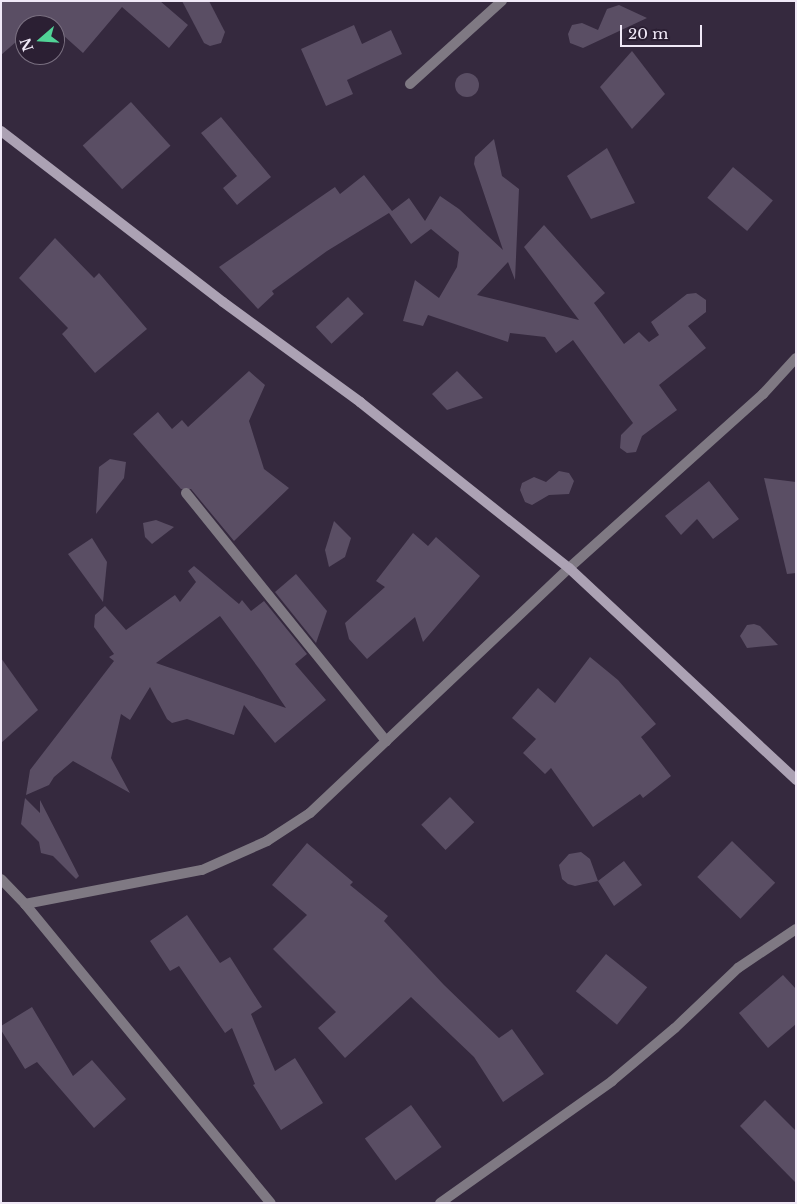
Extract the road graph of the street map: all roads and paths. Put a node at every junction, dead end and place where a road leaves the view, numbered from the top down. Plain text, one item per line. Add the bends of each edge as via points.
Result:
1 (502, 1) edge
2 (410, 84) dead end
3 (1, 131) edge
4 (796, 358) edge
5 (186, 493) dead end
6 (569, 568) junction
7 (386, 741) junction
8 (796, 780) edge
9 (1, 880) edge
10 (26, 904) junction
11 (796, 929) edge
12 (271, 1203) edge
13 (440, 1203) edge

1 - 2 street
3 - 6 main road via 223,302 360,402
4 - 6 street via 763,394
5 - 7 street
6 - 7 street
6 - 8 main road
7 - 10 street via 310,813 258,845 202,870
9 - 10 street
10 - 12 street
11 - 13 street via 738,968 612,1082

